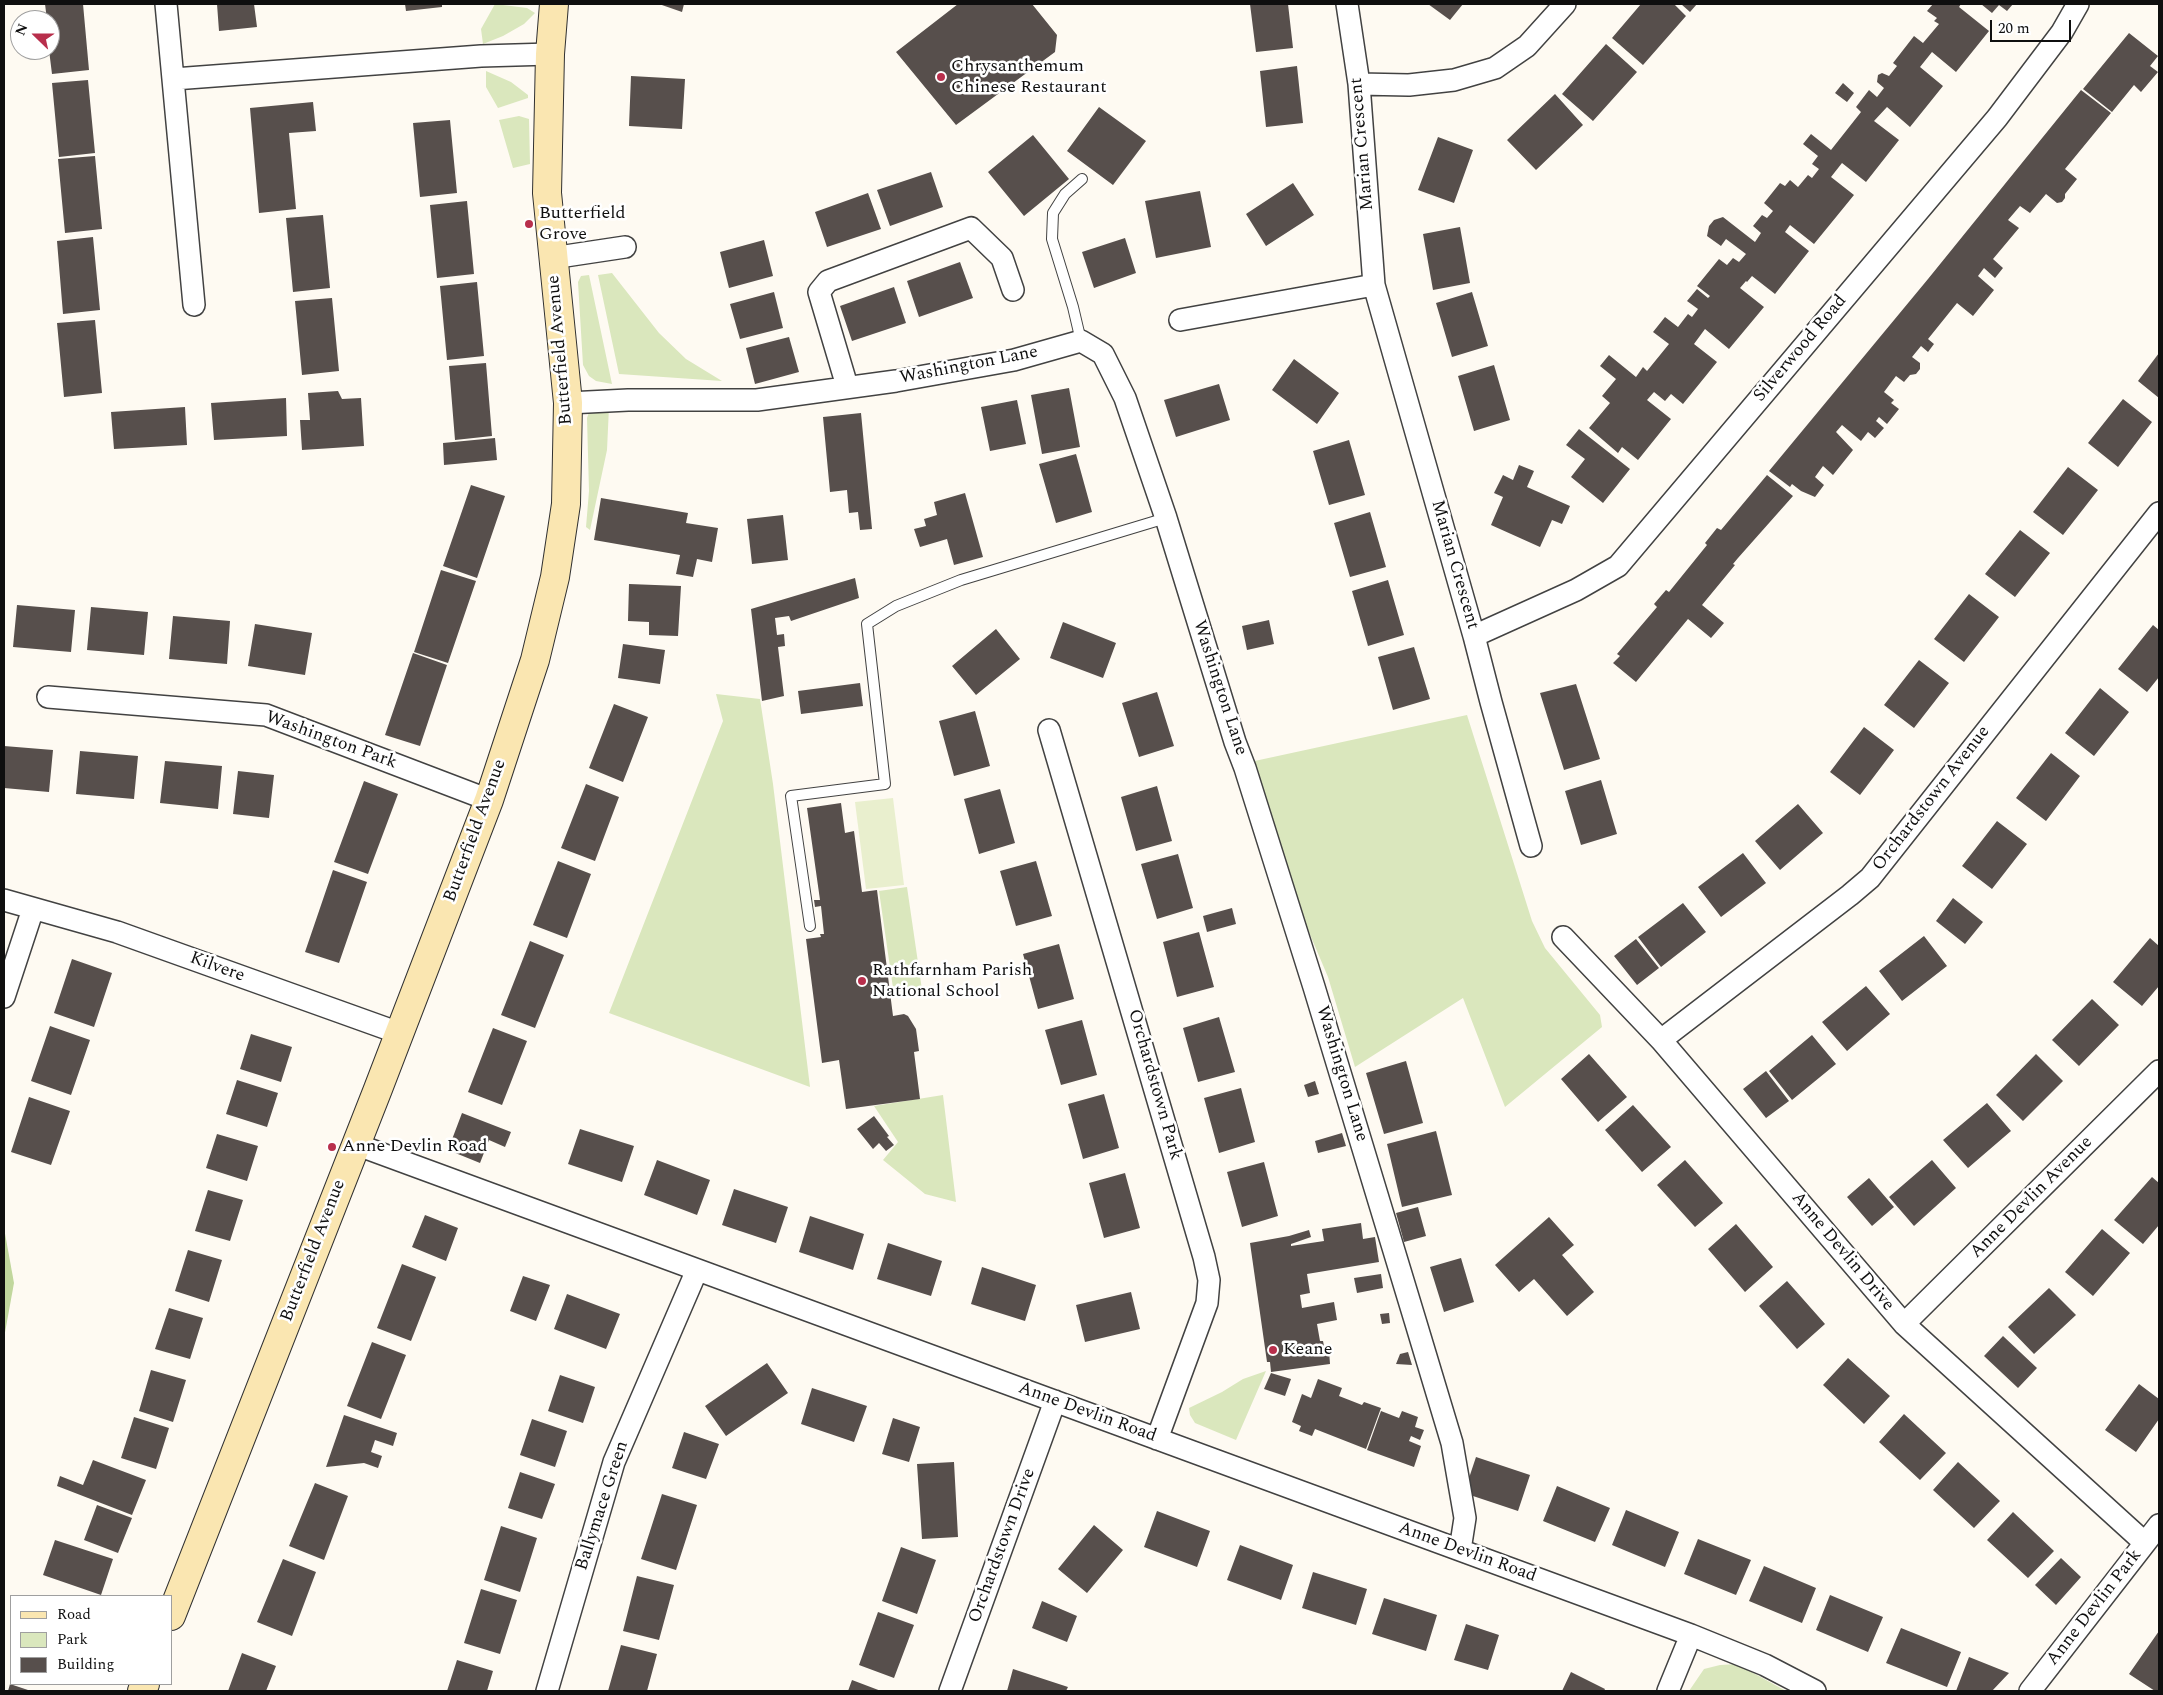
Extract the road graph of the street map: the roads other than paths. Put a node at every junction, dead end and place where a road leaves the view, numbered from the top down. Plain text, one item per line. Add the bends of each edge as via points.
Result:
1 (166, 4) edge
2 (554, 4) edge
3 (1348, 4) edge
4 (1565, 4) edge
5 (2078, 4) edge
6 (550, 54) junction
7 (174, 79) junction
8 (1359, 84) junction
9 (1082, 179) dead end
10 (625, 247) dead end
11 (552, 258) junction
12 (1374, 285) junction
13 (1012, 290) dead end
14 (194, 305) dead end
15 (1180, 320) dead end
16 (1081, 341) junction
17 (847, 386) junction
18 (568, 404) junction
19 (2159, 513) edge
20 (1166, 518) junction
21 (1474, 636) junction
22 (48, 697) dead end
23 (1049, 730) dead end
24 (488, 800) junction
25 (1531, 846) dead end
26 (4, 900) edge
27 (33, 908) junction
28 (810, 926) dead end
29 (1564, 937) dead end
30 (4, 997) edge
31 (399, 1033) junction
32 (1661, 1040) junction
33 (2159, 1071) edge
34 (355, 1144) junction
35 (697, 1270) junction
36 (1904, 1324) junction
37 (1055, 1401) junction
38 (1157, 1439) junction
39 (2159, 1525) edge
40 (2145, 1543) junction
41 (1460, 1550) junction
42 (172, 1613) edge
43 (1691, 1635) junction
44 (547, 1691) edge
45 (950, 1691) edge
46 (1668, 1691) edge
47 (1815, 1691) edge
48 (2030, 1691) edge

1 - 7 street
2 - 6 main road, Butterfield Avenue
3 - 8 street, Marian Crescent
4 - 8 street via 1527,46 1495,68 1454,80 1409,85
5 - 21 street, Silverwood Road via 2062,32 1997,118 1618,566 1576,590
6 - 7 street via 481,56
6 - 11 main road, Butterfield Avenue via 547,193
7 - 14 street
8 - 12 street, Marian Crescent
9 - 16 lane via 1065,194 1053,213 1052,239
10 - 11 street
11 - 18 main road, Butterfield Avenue
12 - 15 street
12 - 21 street, Marian Crescent
13 - 17 street via 1002,258 971,228 828,281 819,292
16 - 17 street, Washington Lane via 1014,360 896,381
16 - 20 street, Washington Lane via 1103,354 1125,398
17 - 18 street, Washington Lane via 757,400 628,400
18 - 24 main road, Butterfield Avenue via 566,504 555,578 535,660
19 - 32 street, Orchardstown Avenue via 1870,878
20 - 28 lane via 961,580 896,606 866,624 885,784 791,796
20 - 41 street, Washington Lane via 1314,987 1452,1443 1464,1518
21 - 25 street, Marian Crescent
22 - 24 street, Washington Park via 266,715
23 - 38 street, Orchardstown Park via 1209,1280 1207,1304
24 - 31 main road, Butterfield Avenue
26 - 27 street, Kilvere
27 - 30 street
27 - 31 street, Kilvere via 157,946
29 - 32 street, Anne Devlin Drive
31 - 34 main road, Butterfield Avenue
32 - 36 street, Anne Devlin Drive
33 - 36 street, Anne Devlin Avenue
34 - 35 street, Anne Devlin Road
34 - 42 main road, Butterfield Avenue
35 - 37 street, Anne Devlin Road
35 - 44 street, Ballymace Green via 614,1462
36 - 40 street, Anne Devlin Drive
37 - 38 street, Anne Devlin Road
37 - 45 street, Orchardstown Drive
38 - 41 street, Anne Devlin Road
39 - 40 street, Anne Devlin Park
40 - 48 street, Anne Devlin Park
41 - 43 street, Anne Devlin Road
43 - 46 street
43 - 47 street, Anne Devlin Road via 1765,1665

